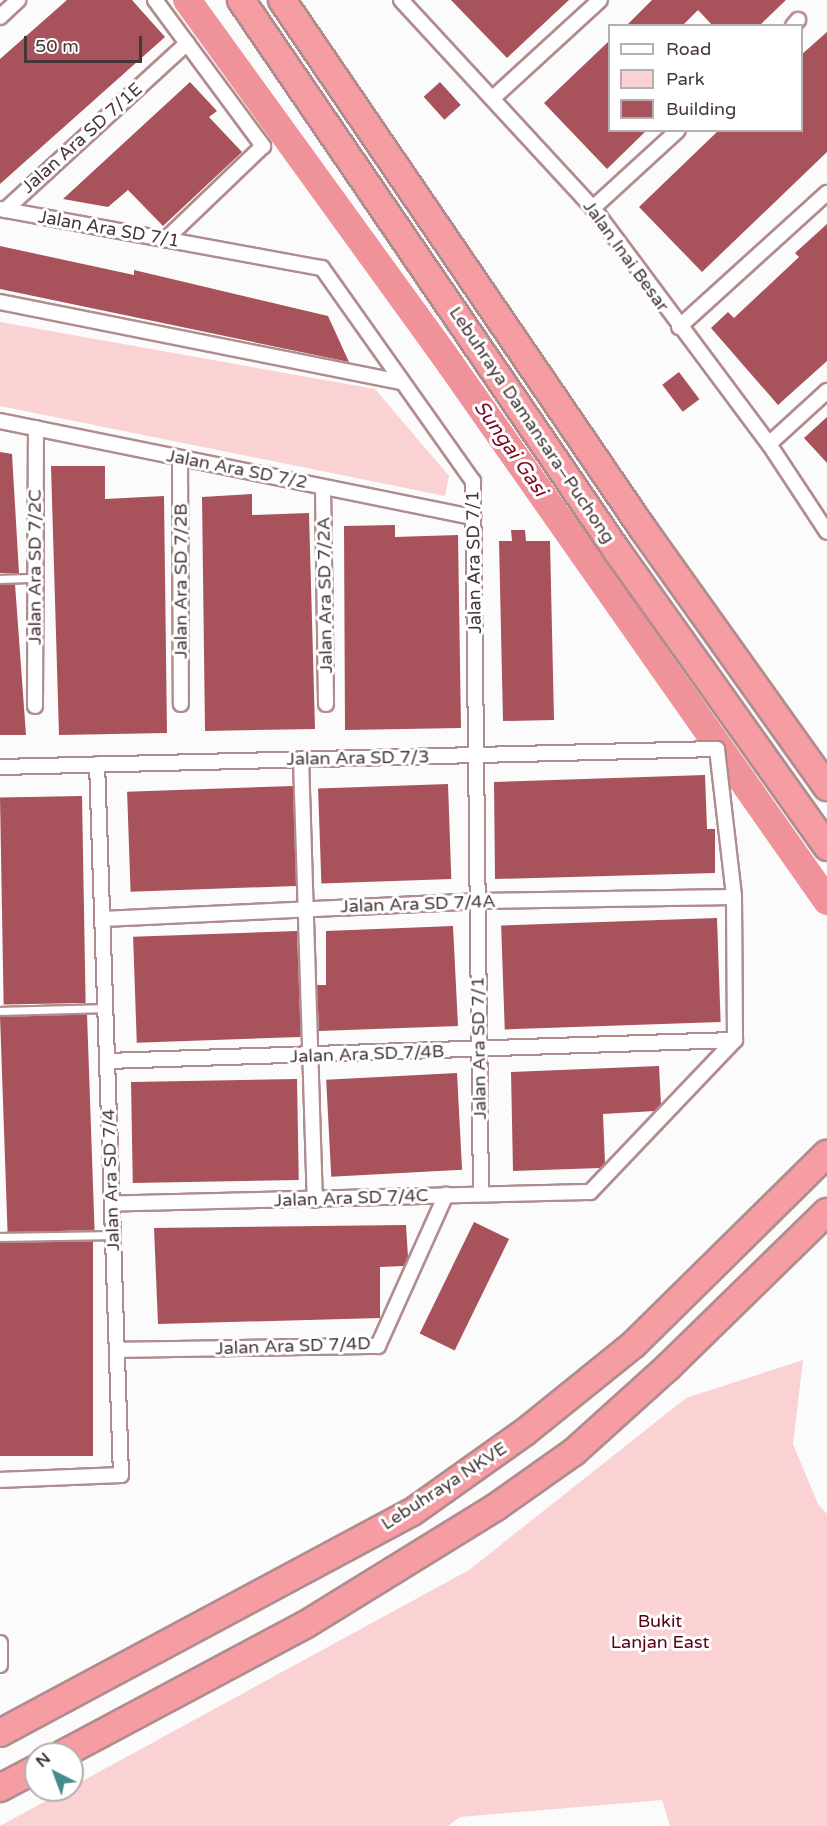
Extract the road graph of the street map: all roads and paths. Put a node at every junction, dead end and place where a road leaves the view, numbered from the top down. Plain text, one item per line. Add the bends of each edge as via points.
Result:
1 (18, 0) edge
2 (155, 0) edge
3 (241, 0) edge
4 (282, 0) edge
5 (401, 0) edge
6 (600, 0) edge
7 (0, 17) edge
8 (187, 43) junction
9 (493, 98) junction
10 (676, 132) edge
11 (827, 193) edge
12 (593, 208) junction
13 (2, 209) edge
14 (166, 239) junction
15 (0, 302) edge
16 (679, 327) junction
17 (402, 382) junction
18 (827, 391) edge
19 (0, 421) edge
20 (36, 428) junction
21 (769, 444) junction
22 (180, 458) junction
23 (323, 487) junction
24 (473, 517) junction
25 (827, 532) edge
26 (34, 578) junction
27 (0, 579) edge
28 (181, 704) dead end
29 (326, 704) dead end
30 (35, 706) dead end
31 (476, 755) junction
32 (301, 759) junction
33 (98, 764) junction
34 (0, 767) edge
35 (827, 787) edge
36 (827, 847) edge
37 (734, 897) junction
38 (478, 901) junction
39 (306, 909) junction
40 (103, 919) junction
41 (105, 1008) junction
42 (0, 1011) edge
43 (735, 1040) junction
44 (479, 1051) junction
45 (311, 1056) junction
46 (107, 1062) junction
47 (827, 1154) edge
48 (481, 1194) junction
49 (446, 1195) junction
50 (315, 1200) junction
51 (112, 1204) junction
52 (827, 1212) edge
53 (113, 1235) junction
54 (0, 1237) edge
55 (117, 1350) junction
56 (0, 1480) edge
57 (0, 1643) edge
58 (1, 1665) edge
59 (0, 1733) edge
60 (84, 1743) edge
61 (24, 1775) edge
62 (0, 1788) edge

1 - 7 street
2 - 8 street
3 - 36 highway, Lebuhraya Damansara–Puchong via 617,551
4 - 35 highway, Lebuhraya Damansara–Puchong via 630,509
5 - 9 street, Jalan Inai Besar
6 - 9 street
8 - 13 street, Jalan Ara SD 7/1E
8 - 14 street via 263,146
9 - 12 street, Jalan Inai Besar
10 - 12 street
11 - 16 street
12 - 16 street, Jalan Inai Besar
13 - 14 street, Jalan Ara SD 7/1
14 - 17 street, Jalan Ara SD 7/1 via 322,268
15 - 17 street
16 - 21 street, Jalan Inai Besar
17 - 24 street, Jalan Ara SD 7/1 via 473,481
18 - 21 street
19 - 20 street, Jalan Ara SD 7/2
20 - 22 street, Jalan Ara SD 7/2
20 - 26 street, Jalan Ara SD 7/2C
21 - 25 street, Jalan Inai Besar
22 - 23 street, Jalan Ara SD 7/2
22 - 28 street, Jalan Ara SD 7/2B
23 - 24 street, Jalan Ara SD 7/2
23 - 29 street, Jalan Ara SD 7/2A
24 - 31 street, Jalan Ara SD 7/1
26 - 27 lane
26 - 30 street, Jalan Ara SD 7/2C
31 - 32 street, Jalan Ara SD 7/3
31 - 37 street, Jalan Ara SD 7/3 via 717,749
31 - 38 street, Jalan Ara SD 7/1
32 - 33 street, Jalan Ara SD 7/3
32 - 39 street
33 - 34 street, Jalan Ara SD 7/3
33 - 40 street, Jalan Ara SD 7/4
37 - 38 street, Jalan Ara SD 7/4A
37 - 43 street
38 - 39 street, Jalan Ara SD 7/4A
38 - 44 street, Jalan Ara SD 7/1
39 - 40 street, Jalan Ara SD 7/4A
39 - 45 street
40 - 41 street, Jalan Ara SD 7/4
41 - 42 lane
41 - 46 street, Jalan Ara SD 7/4
43 - 44 street, Jalan Ara SD 7/4B
43 - 48 street, Jalan Ara SD 7/4C via 590,1192
44 - 45 street, Jalan Ara SD 7/4B
44 - 48 street, Jalan Ara SD 7/1
45 - 46 street, Jalan Ara SD 7/4B
45 - 50 street
46 - 51 street, Jalan Ara SD 7/4
47 - 59 highway, Lebuhraya NKVE via 634,1344 525,1432 411,1513
48 - 49 street, Jalan Ara SD 7/4C
49 - 50 street, Jalan Ara SD 7/4C
49 - 55 street, Jalan Ara SD 7/4D via 378,1346
50 - 51 street, Jalan Ara SD 7/4C
51 - 53 street, Jalan Ara SD 7/4
52 - 60 highway via 668,1367 574,1452 535,1480 436,1547 305,1625
53 - 54 lane
53 - 55 street, Jalan Ara SD 7/4
55 - 56 street, Jalan Ara SD 7/4 via 121,1475
57 - 58 street
61 - 62 highway

